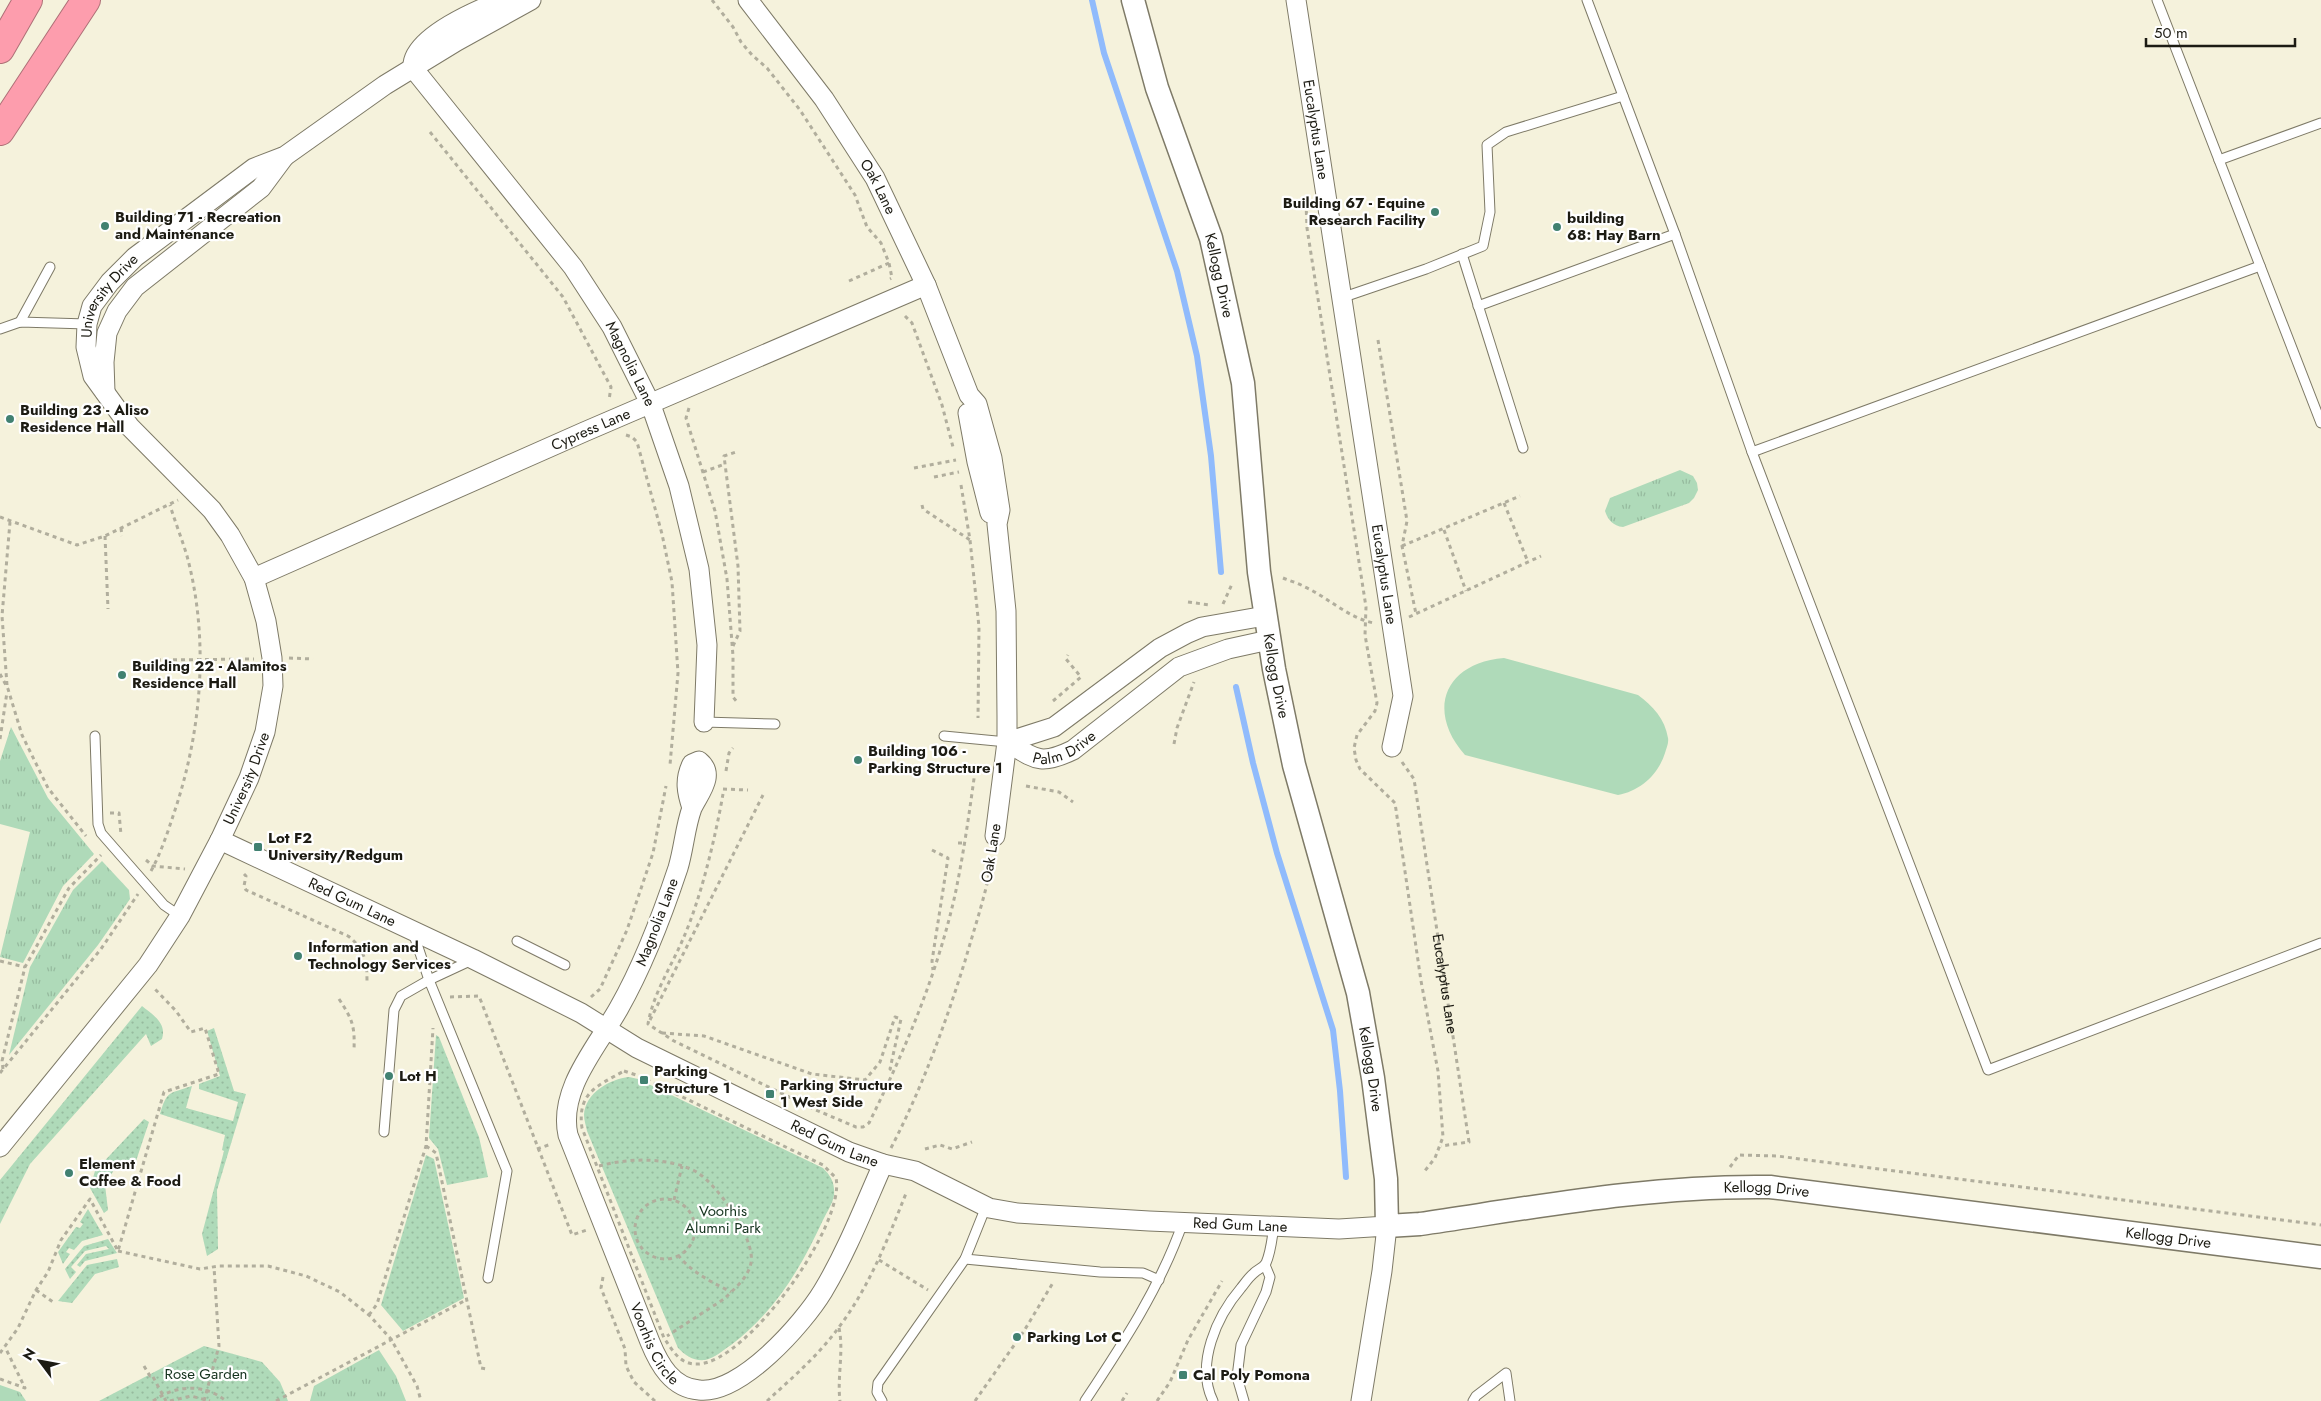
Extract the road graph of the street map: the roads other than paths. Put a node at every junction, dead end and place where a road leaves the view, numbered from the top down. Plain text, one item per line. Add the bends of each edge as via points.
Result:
1 (28, 0) edge
2 (86, 0) edge
3 (503, 0) edge
4 (531, 0) edge
5 (748, 0) edge
6 (1133, 0) edge
7 (1296, 0) edge
8 (1587, 0) edge
9 (2157, 0) edge
10 (0, 49) edge
11 (413, 68) junction
12 (1623, 96) junction
13 (2321, 123) edge
14 (0, 131) edge
15 (285, 156) junction
16 (2219, 160) junction
17 (1675, 234) junction
18 (1462, 254) junction
19 (2260, 266) junction
20 (50, 267) dead end
21 (926, 285) junction
22 (1341, 298) junction
23 (1478, 306) junction
24 (20, 322) junction
25 (86, 324) junction
26 (0, 329) edge
27 (106, 393) junction
28 (651, 405) junction
29 (2321, 423) edge
30 (1523, 448) dead end
31 (1752, 452) junction
32 (254, 578) junction
33 (1265, 616) junction
34 (1269, 640) junction
35 (704, 722) joint
36 (775, 724) dead end
37 (95, 736) dead end
38 (944, 736) dead end
39 (1007, 742) junction
40 (1392, 747) road end
41 (692, 808) dead end
42 (995, 836) road end
43 (220, 840) junction
44 (180, 916) junction
45 (413, 932) junction
46 (517, 940) dead end
47 (2321, 943) edge
48 (473, 959) junction
49 (564, 965) dead end
50 (429, 980) junction
51 (607, 1030) junction
52 (384, 1132) dead end
53 (0, 1147) edge
54 (883, 1164) junction
55 (989, 1208) junction
56 (1183, 1222) junction
57 (1274, 1226) junction
58 (1387, 1226) junction
59 (2321, 1256) edge
60 (965, 1258) junction
61 (1265, 1265) junction
62 (488, 1278) dead end
63 (1159, 1280) junction
64 (882, 1401) edge
65 (1085, 1401) edge
66 (1213, 1401) edge
67 (1244, 1401) edge
68 (1361, 1401) edge
69 (1473, 1401) edge
70 (1510, 1401) edge

1 - 10 highway
2 - 14 highway
3 - 11 street via 430,38 419,48 412,61
4 - 11 street, University Drive
5 - 21 street, Oak Lane via 824,98 875,178
6 - 33 street, Kellogg Drive via 1157,88 1211,238 1243,383
7 - 22 street, Eucalyptus Lane
8 - 12 lane
9 - 16 lane
11 - 15 street, University Drive
11 - 28 street, Magnolia Lane via 573,268 612,327
12 - 17 lane
12 - 18 lane via 1506,132 1487,145 1490,212 1483,246
13 - 16 lane
15 - 25 street, University Drive via 254,168 135,257 92,306
15 - 27 street, University Drive via 260,188 135,287 117,311 107,332 104,362
16 - 19 lane
17 - 23 lane
17 - 31 lane
18 - 22 lane
18 - 23 lane
19 - 29 lane
19 - 31 lane
20 - 24 lane
21 - 28 street, Cypress Lane
21 - 39 street, Oak Lane via 969,396 967,410 977,462 988,510 997,524 1006,611
22 - 40 street, Eucalyptus Lane via 1404,696
23 - 30 lane
24 - 25 lane
24 - 26 lane
25 - 27 street, University Drive via 86,347 93,376
27 - 32 street, University Drive via 130,427 212,510
28 - 32 street, Cypress Lane
28 - 35 street, Magnolia Lane via 679,486 699,569 707,644
31 - 47 lane via 1988,1070
32 - 43 street, University Drive via 266,621 273,686 265,732 249,778
33 - 34 street, Kellogg Drive
33 - 39 street, Palm Drive via 1188,633 1160,648 1054,727
34 - 39 street, Palm Drive via 1228,649 1179,667 1073,750 1057,758 1037,760
34 - 58 street, Kellogg Drive via 1294,765 1358,994 1386,1179
35 - 36 lane
37 - 44 lane via 97,813 101,833 164,905
38 - 39 lane
39 - 42 street, Oak Lane
41 - 51 street, Magnolia Lane via 678,866 653,937
43 - 44 street, University Drive
43 - 45 street, Red Gum Lane
44 - 53 street, University Drive via 148,965
45 - 48 street, Red Gum Lane
45 - 50 lane
46 - 49 lane
48 - 50 lane
48 - 51 street, Red Gum Lane
50 - 52 lane via 401,996 394,1010
50 - 62 lane via 507,1171
51 - 54 street, Red Gum Lane via 637,1048 849,1152
51 - 54 street, Voorhis Circle via 570,1096 565,1122 568,1135 657,1360 671,1377 690,1388 700,1391 713,1389 737,1378 791,1334 822,1292 852,1235
54 - 55 street, Red Gum Lane via 915,1171
55 - 56 street, Red Gum Lane via 1034,1214
55 - 60 lane via 983,1214
56 - 57 street, Red Gum Lane
56 - 63 lane
57 - 58 street, Red Gum Lane via 1339,1229
57 - 61 lane
58 - 59 street, Kellogg Drive via 1671,1189 1770,1187
58 - 68 street
60 - 63 lane via 1100,1272 1143,1272
60 - 64 lane via 878,1383 877,1392
61 - 66 lane via 1238,1292 1222,1316 1210,1346 1206,1373
61 - 67 lane via 1270,1277 1266,1292 1248,1326 1239,1355 1237,1377
63 - 65 lane
69 - 70 lane via 1506,1373

